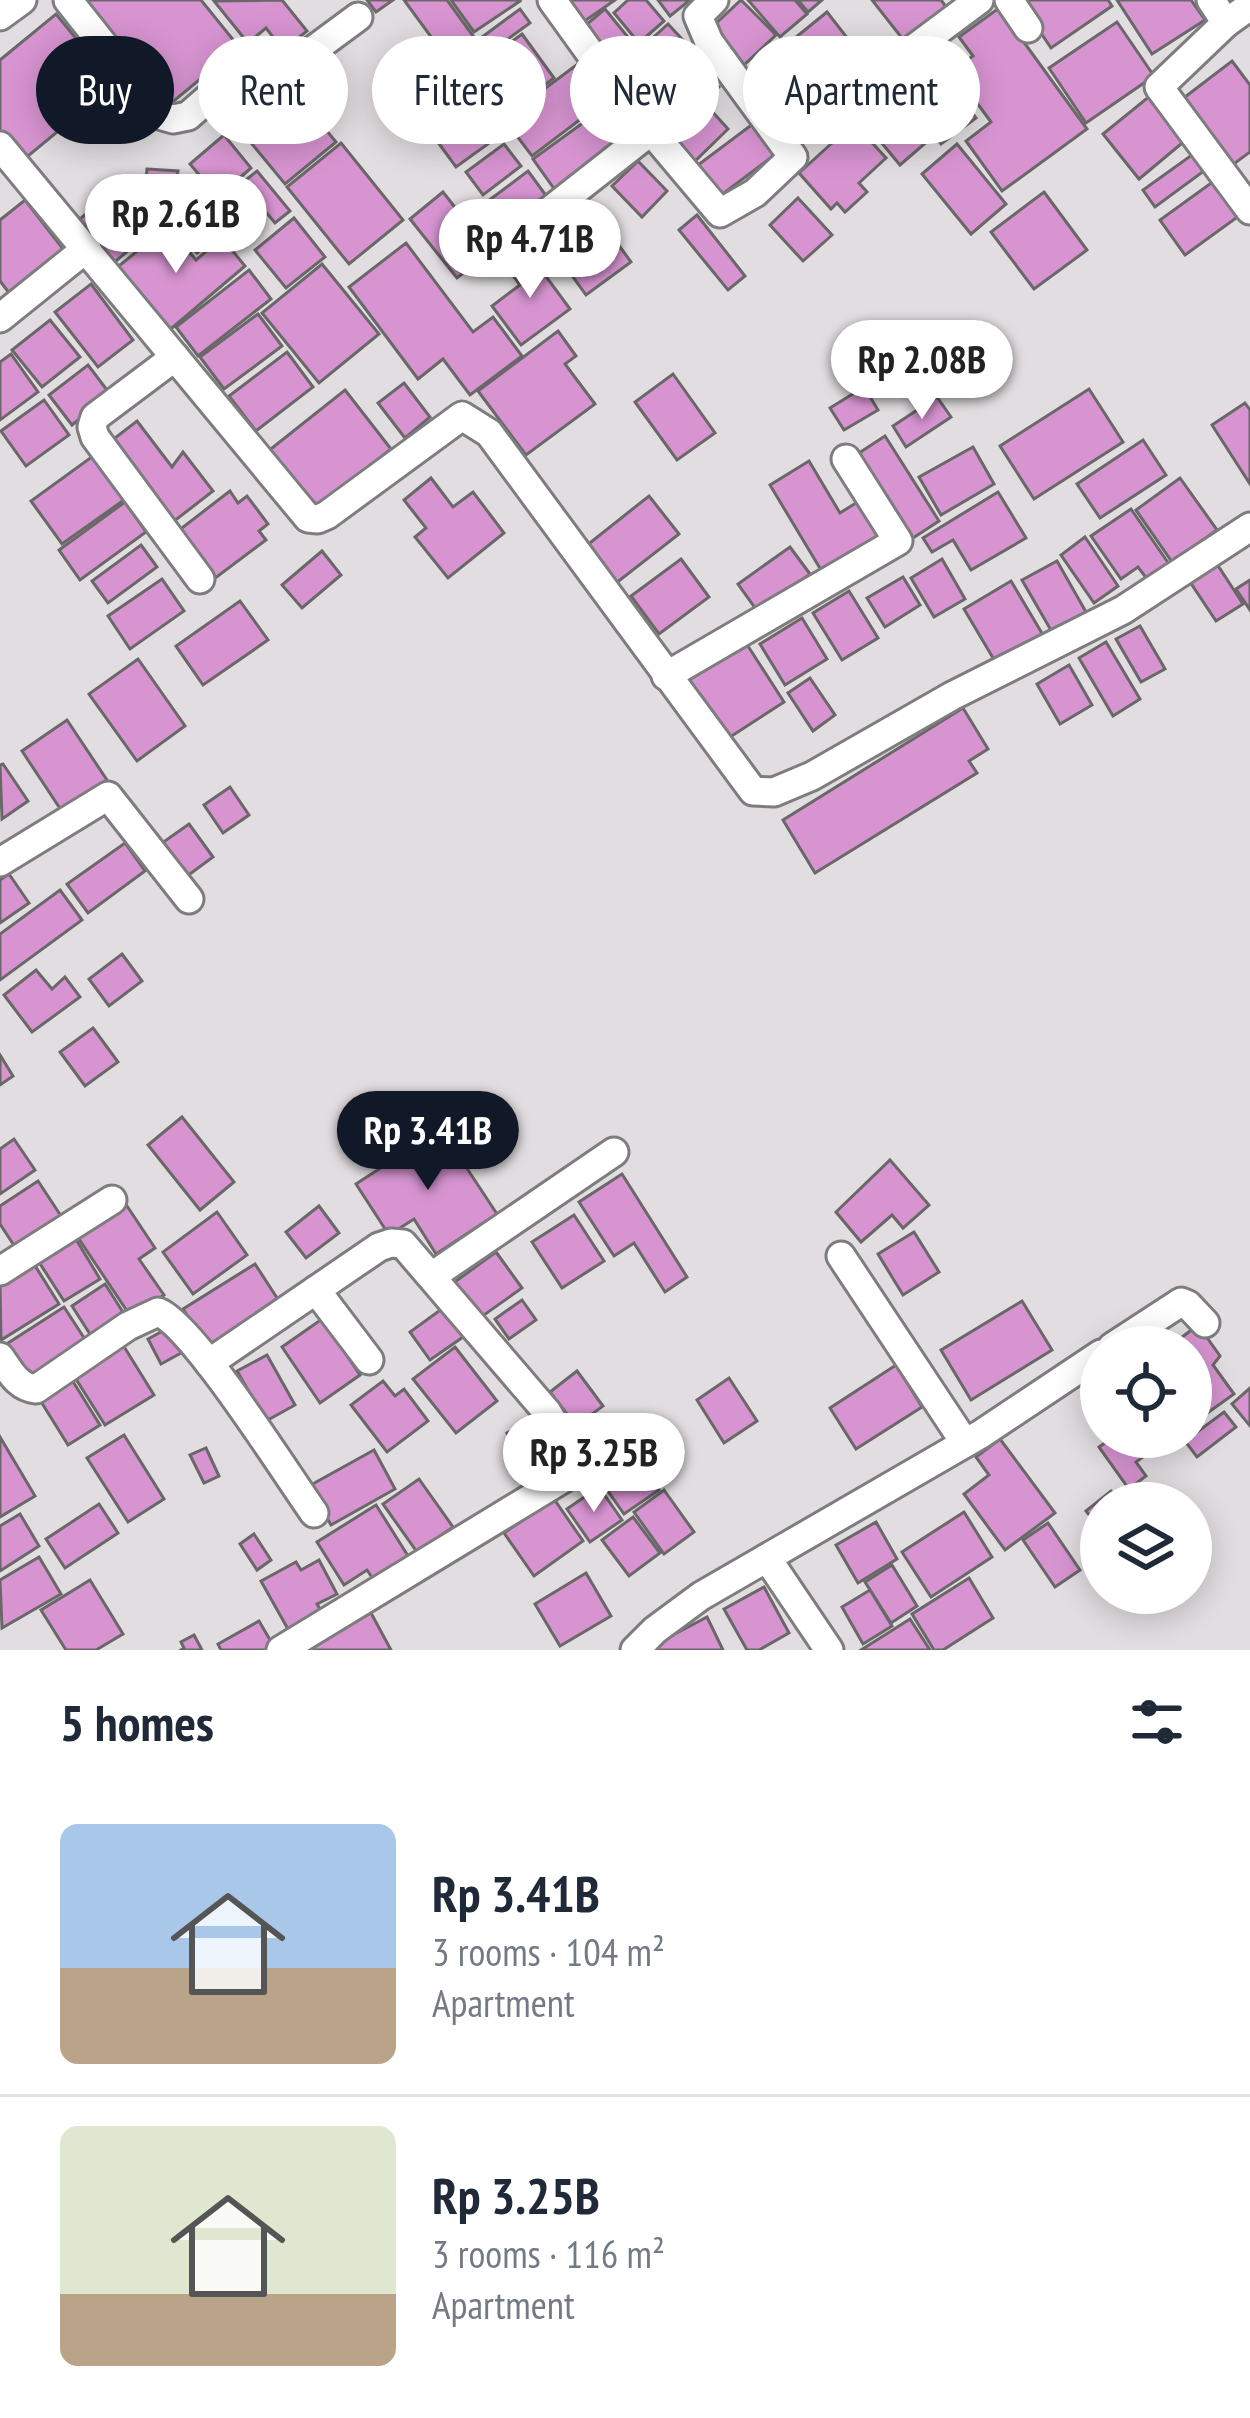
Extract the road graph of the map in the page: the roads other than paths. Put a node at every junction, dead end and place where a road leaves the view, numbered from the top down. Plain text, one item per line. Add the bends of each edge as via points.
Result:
1 (22, 0) edge
2 (68, 0) edge
3 (552, 0) edge
4 (714, 0) edge
5 (979, 0) edge
6 (1010, 0) edge
7 (1250, 6) edge
8 (1219, 11) edge
9 (0, 16) edge
10 (358, 17) dead end
11 (1028, 28) dead end
12 (578, 36) edge
13 (707, 36) edge
14 (931, 36) edge
15 (719, 54) edge
16 (634, 144) edge
17 (662, 144) edge
18 (0, 146) edge
19 (1250, 210) edge
20 (534, 223) dead end
21 (87, 248) junction
22 (0, 318) edge
23 (175, 357) junction
24 (846, 459) dead end
25 (1250, 527) edge
26 (200, 579) dead end
27 (666, 676) junction
28 (0, 862) edge
29 (189, 899) dead end
30 (614, 1152) dead end
31 (112, 1200) dead end
32 (842, 1256) dead end
33 (0, 1270) edge
34 (432, 1276) junction
35 (316, 1290) junction
36 (1204, 1323) dead end
37 (1144, 1326) edge
38 (0, 1357) edge
39 (369, 1360) dead end
40 (209, 1364) junction
41 (1080, 1368) edge
42 (965, 1443) junction
43 (314, 1513) dead end
44 (767, 1558) junction
45 (281, 1650) edge
46 (635, 1650) edge
47 (829, 1650) edge

1 - 9 street
2 - 10 street via 159,115 173,119 188,116 264,54 289,68
3 - 12 street
4 - 13 street via 698,16
5 - 14 street
6 - 11 street
7 - 8 street
8 - 19 street via 1159,87
15 - 17 street via 794,157 720,213
16 - 20 street
18 - 21 street
21 - 22 street
21 - 23 street
23 - 26 street via 92,427
23 - 27 street via 308,518 326,515 462,416 489,434
24 - 27 street via 898,541
25 - 27 street via 1123,610 774,792 753,791
28 - 29 street via 108,796
30 - 34 street
31 - 33 street
32 - 42 street
34 - 35 street via 404,1244 392,1243
34 - 45 street via 547,1412 570,1450 564,1478
35 - 39 street
35 - 40 street
36 - 37 street via 1181,1302
38 - 40 street via 18,1382 36,1389 158,1312
40 - 43 street
41 - 42 street
42 - 44 street
44 - 46 street via 701,1596
44 - 47 street

